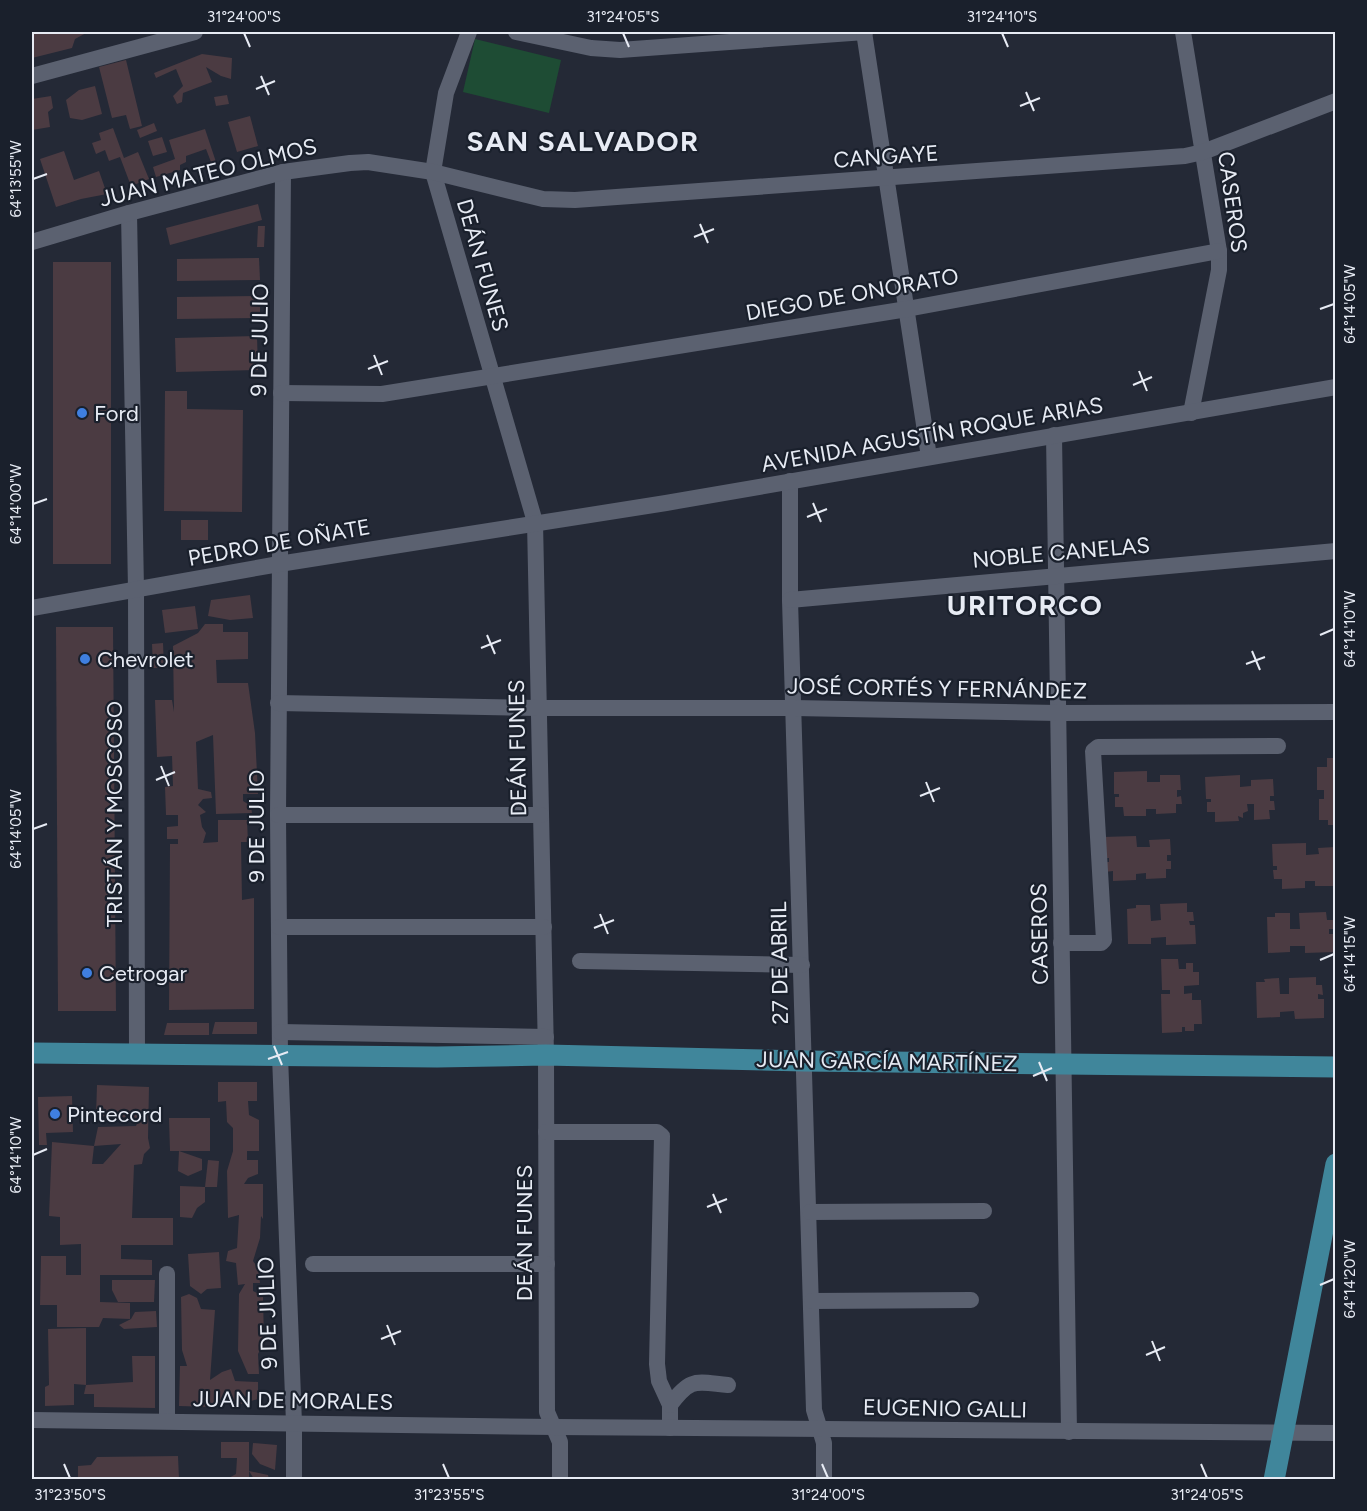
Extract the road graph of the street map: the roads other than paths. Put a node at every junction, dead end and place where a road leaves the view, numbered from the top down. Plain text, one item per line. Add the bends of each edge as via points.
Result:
1 (195, 32) edge
2 (469, 32) edge
3 (516, 32) edge
4 (864, 32) edge
5 (1183, 32) edge
6 (171, 35) edge
7 (700, 38) edge
8 (32, 76) edge
9 (1335, 101) edge
10 (1203, 152) junction
11 (283, 172) junction
12 (433, 172) junction
13 (887, 178) junction
14 (129, 213) junction
15 (32, 242) edge
16 (1219, 251) junction
17 (907, 309) junction
18 (491, 376) junction
19 (1335, 387) edge
20 (281, 393) junction
21 (1191, 413) junction
22 (1054, 435) junction
23 (929, 457) junction
24 (790, 481) junction
25 (534, 522) junction
26 (1335, 551) edge
27 (279, 564) junction
28 (1056, 575) junction
29 (136, 589) junction
30 (790, 600) junction
31 (32, 608) edge
32 (278, 704) junction
33 (538, 708) junction
34 (794, 708) junction
35 (1058, 712) junction
36 (1335, 712) edge
37 (1278, 746) dead end
38 (278, 815) junction
39 (541, 815) junction
40 (279, 927) junction
41 (544, 927) junction
42 (1061, 943) junction
43 (580, 961) dead end
44 (802, 965) junction
45 (280, 1032) junction
46 (546, 1046) junction
47 (32, 1053) edge
48 (137, 1055) junction
49 (280, 1056) junction
50 (804, 1061) junction
51 (1063, 1063) junction
52 (1335, 1067) edge
53 (546, 1132) junction
54 (1335, 1164) edge
55 (984, 1211) dead end
56 (810, 1212) junction
57 (313, 1264) dead end
58 (547, 1264) junction
59 (167, 1274) dead end
60 (971, 1300) dead end
61 (812, 1301) junction
62 (728, 1385) dead end
63 (670, 1405) junction
64 (32, 1420) edge
65 (167, 1421) junction
66 (294, 1423) junction
67 (554, 1427) junction
68 (670, 1428) junction
69 (820, 1430) junction
70 (1069, 1432) junction
71 (1283, 1433) junction
72 (1335, 1434) edge
73 (294, 1479) edge
74 (560, 1479) edge
75 (824, 1479) edge
76 (1274, 1479) edge

1 - 6 street
2 - 12 street, DEÁN FUNES via 446,93
3 - 7 street via 620,50
4 - 7 street
4 - 13 street
5 - 10 street, CASEROS
6 - 8 street
9 - 10 street, CANGAYE
10 - 13 street, CANGAYE
10 - 16 street, CASEROS
11 - 12 street, JUAN MATEO OLMOS via 368,162
11 - 14 street, JUAN MATEO OLMOS
11 - 20 street, 9 DE JULIO
12 - 13 street, CANGAYE via 559,201
12 - 18 street, DEÁN FUNES
13 - 17 street
14 - 15 street, JUAN MATEO OLMOS
14 - 29 street, TRISTÁN Y MOSCOSO
16 - 17 street, DIEGO DE ONORATO
16 - 21 street, CASEROS
17 - 18 street, DIEGO DE ONORATO
17 - 23 street
18 - 20 street, DIEGO DE ONORATO via 382,394
18 - 25 street, DEÁN FUNES
19 - 21 street, AVENIDA AGUSTÍN ROQUE ARIAS
20 - 27 street, 9 DE JULIO
21 - 22 street, AVENIDA AGUSTÍN ROQUE ARIAS
22 - 23 street, AVENIDA AGUSTÍN ROQUE ARIAS
22 - 28 street, CASEROS
23 - 24 street, AVENIDA AGUSTÍN ROQUE ARIAS
24 - 25 street, AVENIDA AGUSTÍN ROQUE ARIAS
24 - 30 street, 27 DE ABRIL
25 - 27 street, PEDRO DE OÑATE
25 - 33 street, DEÁN FUNES
26 - 28 street, NOBLE CANELAS
27 - 29 street, PEDRO DE OÑATE
27 - 32 street, 9 DE JULIO
28 - 30 street, NOBLE CANELAS
28 - 35 street, CASEROS
29 - 31 street, PEDRO DE OÑATE
29 - 48 street, TRISTÁN Y MOSCOSO
30 - 34 street, 27 DE ABRIL
32 - 33 street, JOSÉ CORTÉS Y FERNÁNDEZ
32 - 38 street, 9 DE JULIO
33 - 34 street, JOSÉ CORTÉS Y FERNÁNDEZ
33 - 39 street, DEÁN FUNES
34 - 35 street, JOSÉ CORTÉS Y FERNÁNDEZ
34 - 44 street, 27 DE ABRIL
35 - 36 street, JOSÉ CORTÉS Y FERNÁNDEZ
35 - 42 street, CASEROS
37 - 42 street via 1098,747 1094,751 1104,940
38 - 39 street
38 - 40 street, 9 DE JULIO
39 - 41 street, DEÁN FUNES
40 - 41 street
40 - 45 street, 9 DE JULIO
41 - 46 street, DEÁN FUNES
42 - 51 street, CASEROS
43 - 44 street
44 - 50 street, 27 DE ABRIL
45 - 46 street
45 - 49 street, 9 DE JULIO
46 - 49 main road, JUAN GARCÍA MARTÍNEZ via 437,1057
46 - 50 main road, JUAN GARCÍA MARTÍNEZ
46 - 53 street, DEÁN FUNES
47 - 48 main road, JUAN GARCÍA MARTÍNEZ
48 - 49 main road, JUAN GARCÍA MARTÍNEZ
49 - 66 street, 9 DE JULIO
50 - 51 main road, JUAN GARCÍA MARTÍNEZ
50 - 56 street, 27 DE ABRIL
51 - 52 main road, JUAN GARCÍA MARTÍNEZ
51 - 70 street, CASEROS
53 - 58 street, DEÁN FUNES
53 - 63 street via 657,1132 662,1136 657,1365
54 - 71 main road
55 - 56 street
56 - 61 street, 27 DE ABRIL
57 - 58 street
58 - 67 street, DEÁN FUNES via 548,1412
59 - 65 street
60 - 61 street
61 - 69 street, 27 DE ABRIL via 814,1410
62 - 63 street via 693,1382 683,1387
63 - 68 street
64 - 65 street, JUAN DE MORALES
65 - 66 street, JUAN DE MORALES
66 - 67 street, JUAN DE MORALES
66 - 73 street, 9 DE JULIO
67 - 68 street, EUGENIO GALLI
67 - 74 street, DEÁN FUNES via 560,1442
68 - 69 street, EUGENIO GALLI
69 - 70 street, EUGENIO GALLI
69 - 75 street, 27 DE ABRIL
70 - 71 street, EUGENIO GALLI
71 - 72 street, EUGENIO GALLI
71 - 76 main road

